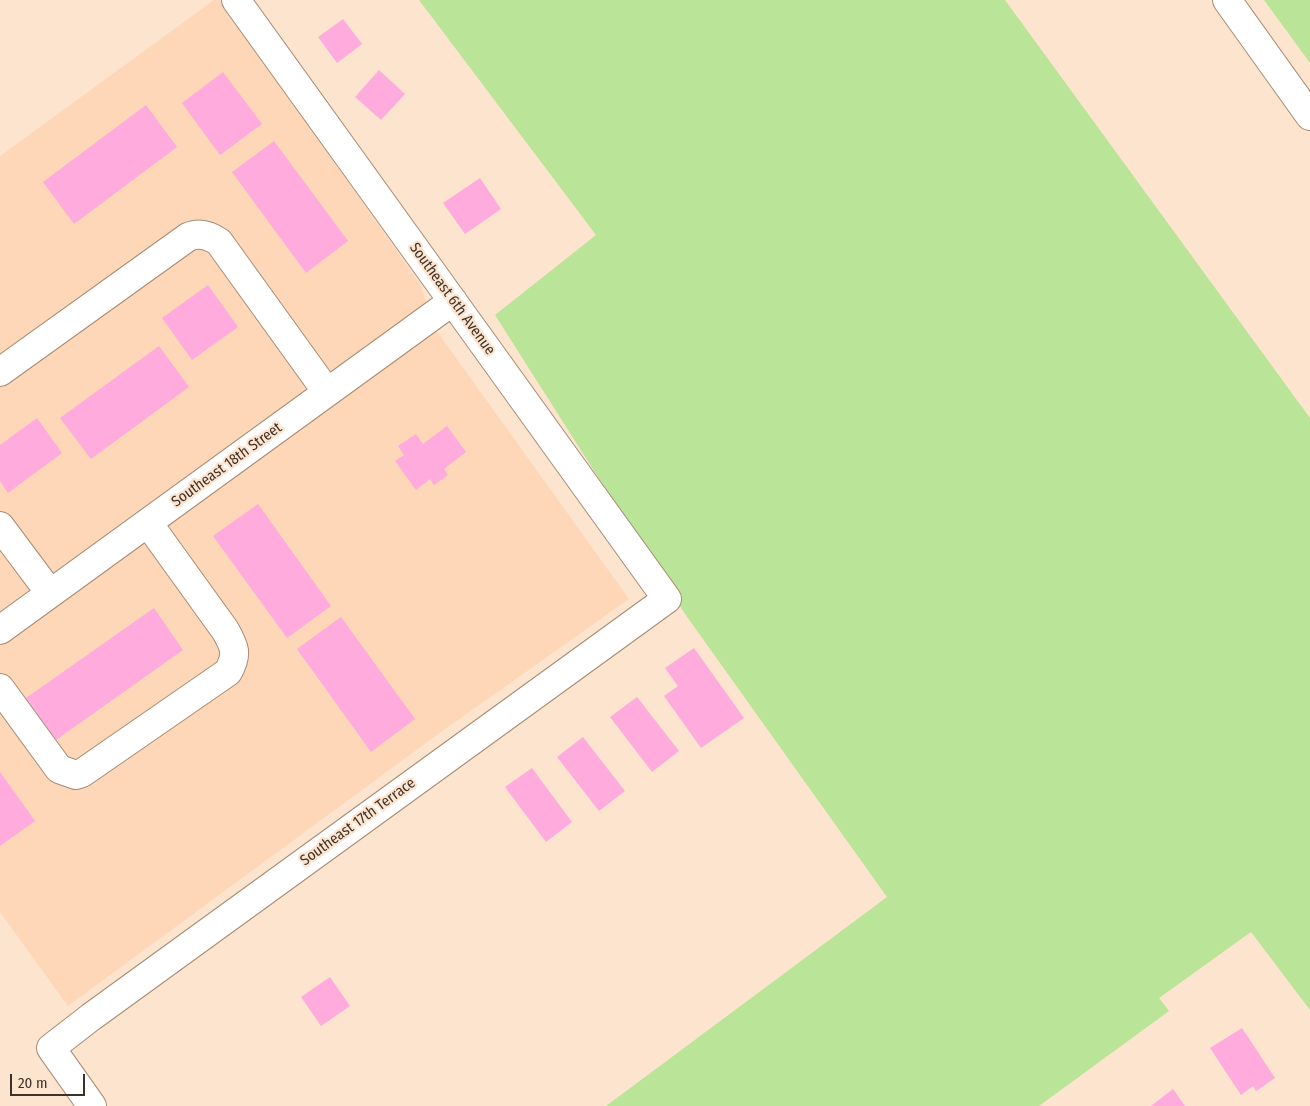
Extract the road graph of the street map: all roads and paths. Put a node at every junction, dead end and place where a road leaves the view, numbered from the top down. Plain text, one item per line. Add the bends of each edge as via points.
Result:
1 (236, 0) edge
2 (1227, 0) edge
3 (1308, 108) edge
4 (453, 301) junction
5 (0, 372) edge
6 (327, 392) junction
7 (148, 523) junction
8 (0, 526) edge
9 (50, 593) junction
10 (667, 599) joint
11 (0, 630) edge
12 (0, 688) edge
13 (92, 1106) edge

1 - 4 street, Southeast 6th Avenue
2 - 3 street
4 - 6 street, Southeast 18th Street
4 - 10 street, Southeast 6th Avenue
5 - 6 street via 196,234 219,242
6 - 7 street, Southeast 18th Street
7 - 9 street, Southeast 18th Street
7 - 12 street via 233,644 235,654 228,672 76,775 59,769
8 - 9 street
9 - 11 street, Southeast 18th Street
10 - 13 street, Southeast 17th Terrace via 51,1048

